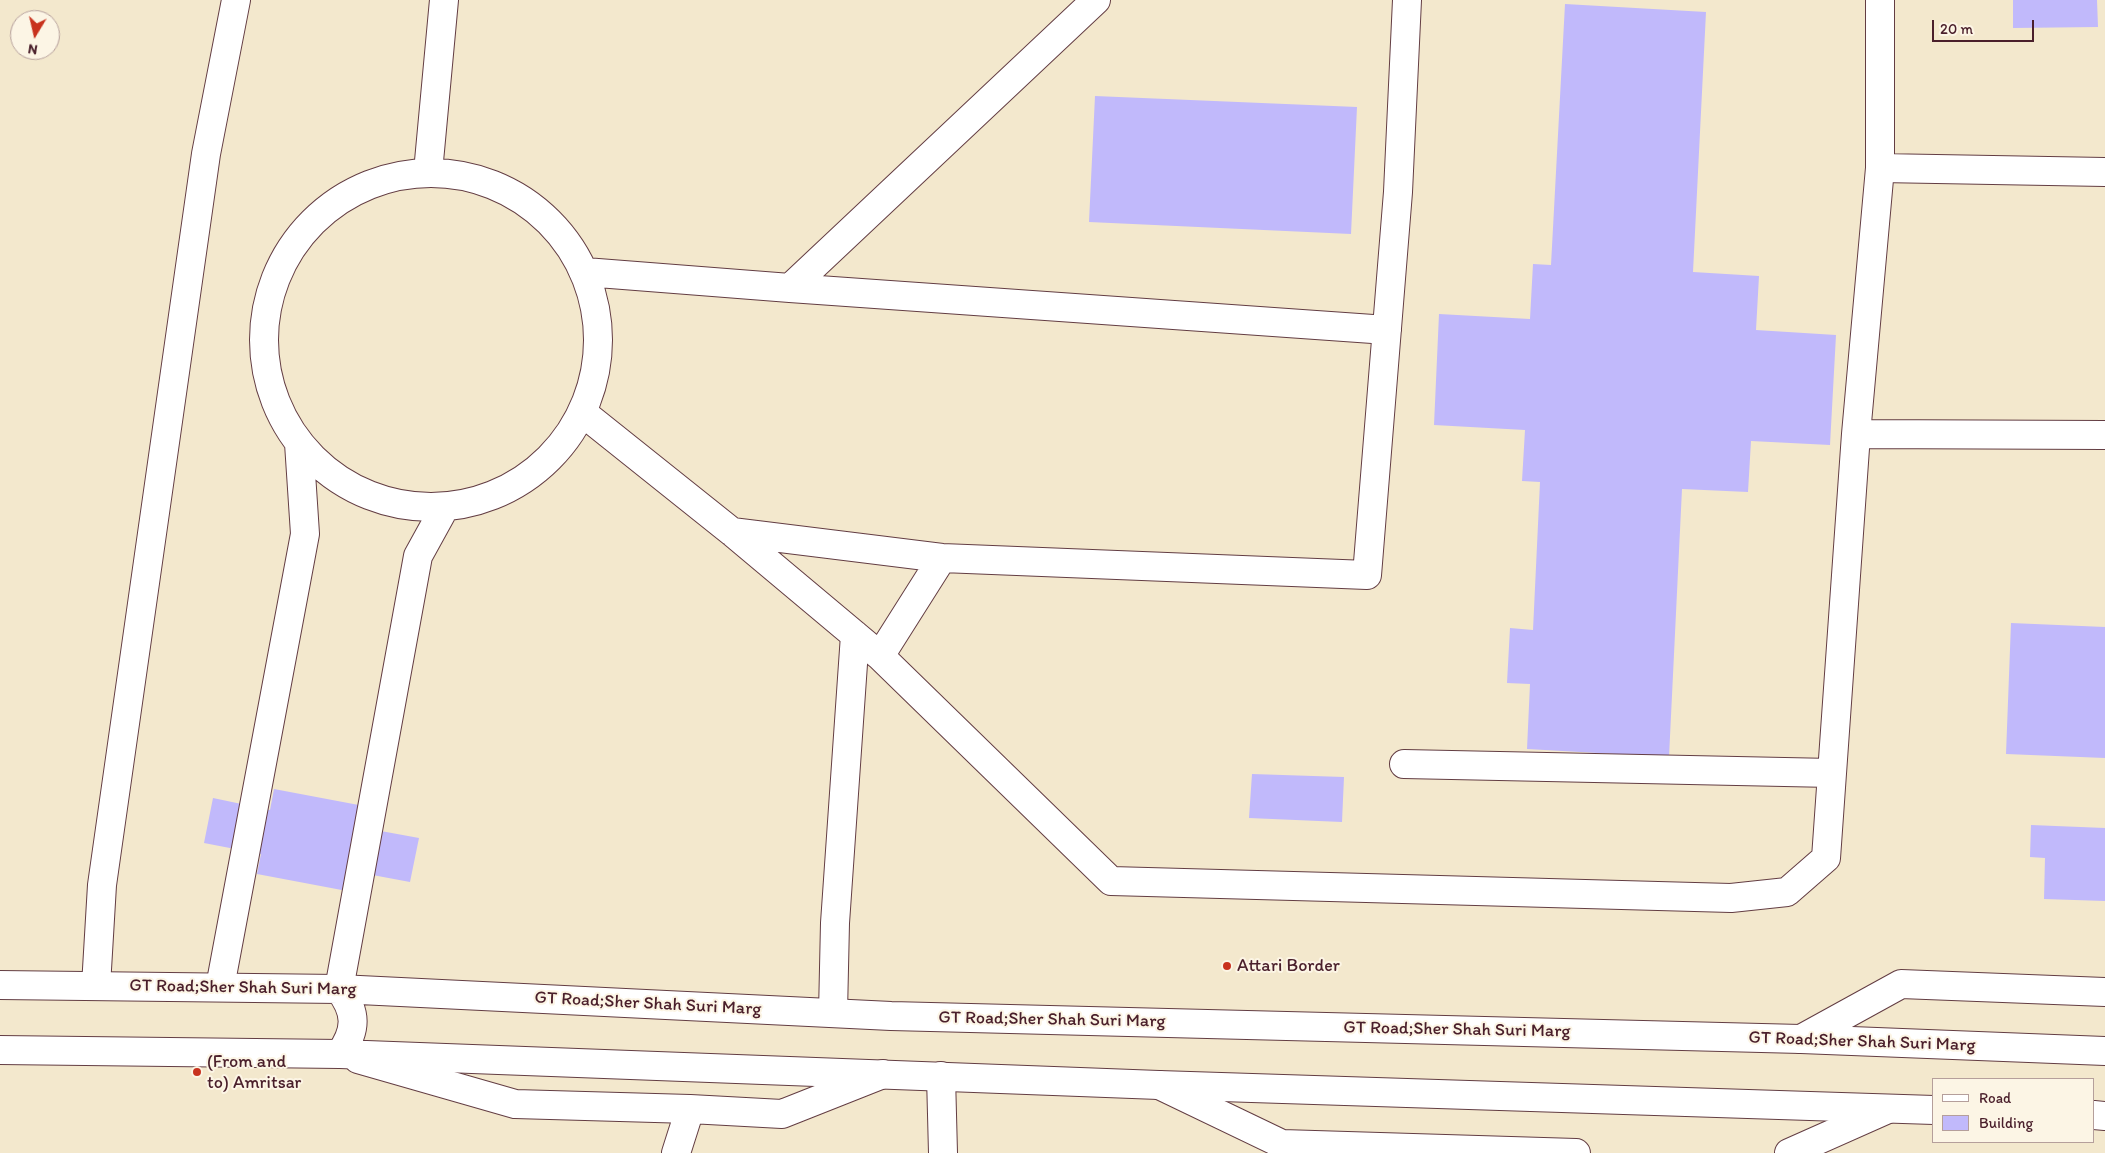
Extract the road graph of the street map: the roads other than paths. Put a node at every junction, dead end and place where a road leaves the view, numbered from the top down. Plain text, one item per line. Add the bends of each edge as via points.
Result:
1 (236, 0) edge
2 (444, 0) edge
3 (1096, 0) edge
4 (1407, 0) edge
5 (1880, 0) edge
6 (1880, 168) junction
7 (428, 172) junction
8 (2105, 172) edge
9 (585, 272) junction
10 (790, 288) junction
11 (1387, 330) junction
12 (583, 413) junction
13 (1856, 434) junction
14 (2105, 435) edge
15 (299, 443) junction
16 (445, 507) junction
17 (732, 532) junction
18 (942, 558) junction
19 (855, 635) junction
20 (880, 656) junction
21 (1404, 764) dead end
22 (1832, 773) junction
23 (0, 985) edge
24 (96, 986) junction
25 (220, 987) junction
26 (339, 988) junction
27 (2105, 992) edge
28 (833, 1013) junction
29 (1801, 1039) junction
30 (0, 1050) edge
31 (2105, 1052) edge
32 (340, 1054) junction
33 (883, 1074) junction
34 (941, 1076) junction
35 (1159, 1085) junction
36 (690, 1109) junction
37 (1888, 1109) junction
38 (1932, 1110) edge
39 (676, 1153) edge
40 (943, 1153) edge
41 (1576, 1153) edge
42 (1789, 1153) edge

1 - 24 main road via 206,154 120,756 102,885
2 - 7 main road
3 - 10 main road
4 - 11 main road via 1398,192
5 - 6 main road
6 - 8 main road
6 - 13 main road
7 - 9 main road via 477,178 522,198 559,231
7 - 15 main road via 375,182 329,206 292,245 270,293 263,345 273,397
9 - 10 main road
9 - 12 main road via 599,319 598,367
10 - 11 main road
11 - 18 main road via 1367,575
12 - 16 main road via 559,450 526,478 488,498
12 - 17 main road
13 - 14 main road
13 - 22 main road
15 - 16 main road via 340,480 382,499
15 - 25 main road via 305,534
16 - 26 main road via 418,556
17 - 18 main road
17 - 19 main road
18 - 20 main road
19 - 20 main road
19 - 28 main road via 835,923
20 - 22 main road via 1111,881 1731,898 1787,892 1826,858
21 - 22 main road
23 - 24 main road, GT Road;Sher Shah Suri Marg
24 - 25 main road, GT Road;Sher Shah Suri Marg
25 - 26 main road, GT Road;Sher Shah Suri Marg
26 - 28 main road, GT Road;Sher Shah Suri Marg
26 - 32 main road via 348,1000 353,1028
27 - 29 main road via 1901,984
28 - 29 main road, GT Road;Sher Shah Suri Marg
29 - 31 main road, GT Road;Sher Shah Suri Marg
30 - 32 main road
32 - 33 main road
32 - 36 main road via 515,1104
33 - 34 main road
33 - 36 main road via 782,1114
34 - 35 main road
34 - 40 main road
35 - 37 main road
35 - 41 main road via 1282,1144
36 - 39 main road
37 - 38 main road
37 - 42 main road

